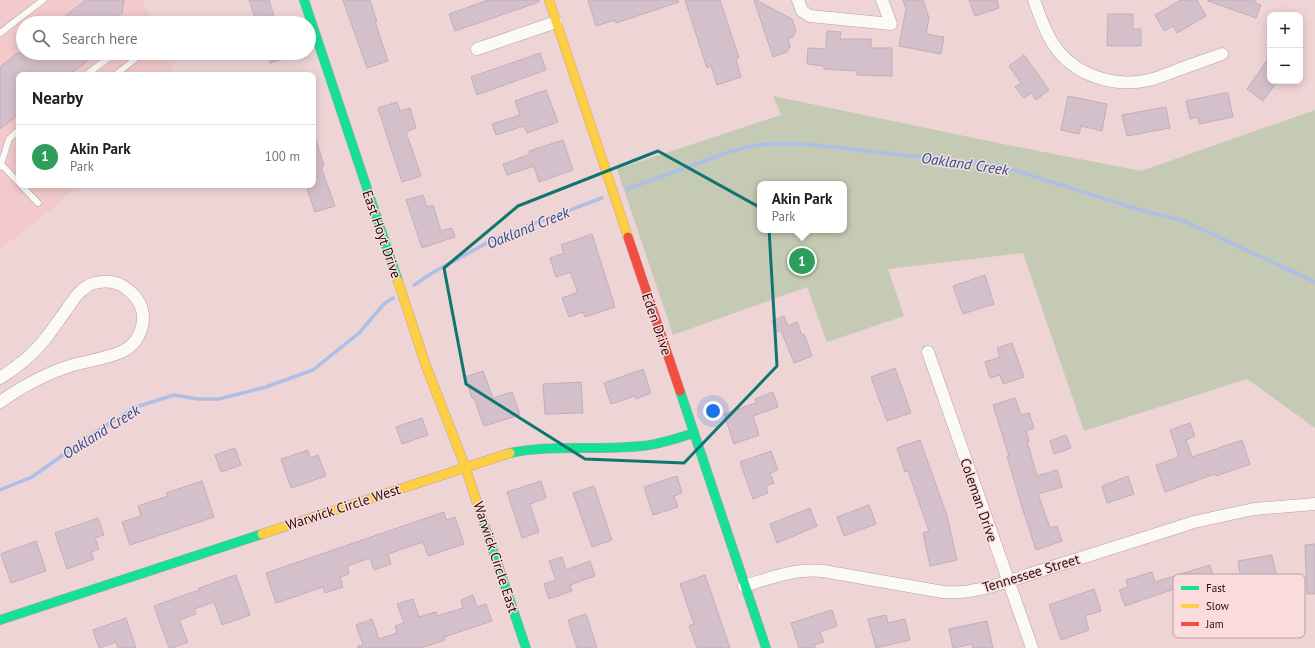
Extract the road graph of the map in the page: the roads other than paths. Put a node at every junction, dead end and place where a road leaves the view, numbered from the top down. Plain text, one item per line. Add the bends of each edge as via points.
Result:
1 (42, 0) edge
2 (304, 0) edge
3 (549, 0) edge
4 (798, 0) edge
5 (882, 0) edge
6 (1034, 0) edge
7 (22, 16) edge
8 (309, 16) edge
9 (16, 20) edge
10 (556, 22) junction
11 (0, 33) edge
12 (316, 36) edge
13 (477, 49) dead end
14 (1222, 54) dead end
15 (106, 60) edge
16 (134, 60) edge
17 (90, 72) edge
18 (120, 72) edge
19 (16, 133) edge
20 (0, 166) edge
21 (16, 178) edge
22 (25, 188) edge
23 (38, 203) dead end
24 (928, 352) dead end
25 (0, 378) edge
26 (0, 402) edge
27 (694, 433) junction
28 (465, 466) junction
29 (1315, 504) edge
30 (1008, 581) junction
31 (744, 586) junction
32 (0, 620) edge
33 (526, 648) edge
34 (766, 648) edge
35 (1032, 648) edge

1 - 7 lane
2 - 8 street, East Hoyt Drive
3 - 10 street, Eden Drive
4 - 5 street via 802,11 810,16 891,24
6 - 14 street via 1044,27 1058,50 1079,69 1103,79 1119,82 1148,80
9 - 11 lane
10 - 13 street
10 - 27 street, Eden Drive
12 - 28 street, East Hoyt Drive via 426,366
15 - 17 lane
16 - 18 lane
19 - 20 lane via 9,139
20 - 21 lane
22 - 23 lane
24 - 30 street, Coleman Drive
25 - 26 street via 40,345 78,294 88,286 101,282 116,283 128,290 138,301 142,311 142,324 137,339 129,348 43,376
27 - 28 street, Warwick Circle West via 635,447 560,447 524,450
27 - 31 street, Eden Drive
28 - 32 street, Warwick Circle West
28 - 33 street, Warwick Circle East
29 - 30 street, Tennessee Street via 1254,509 1214,517
30 - 31 street, Tennessee Street via 968,592 950,593 805,570
30 - 35 street, Coleman Drive
31 - 34 street, Eden Drive

